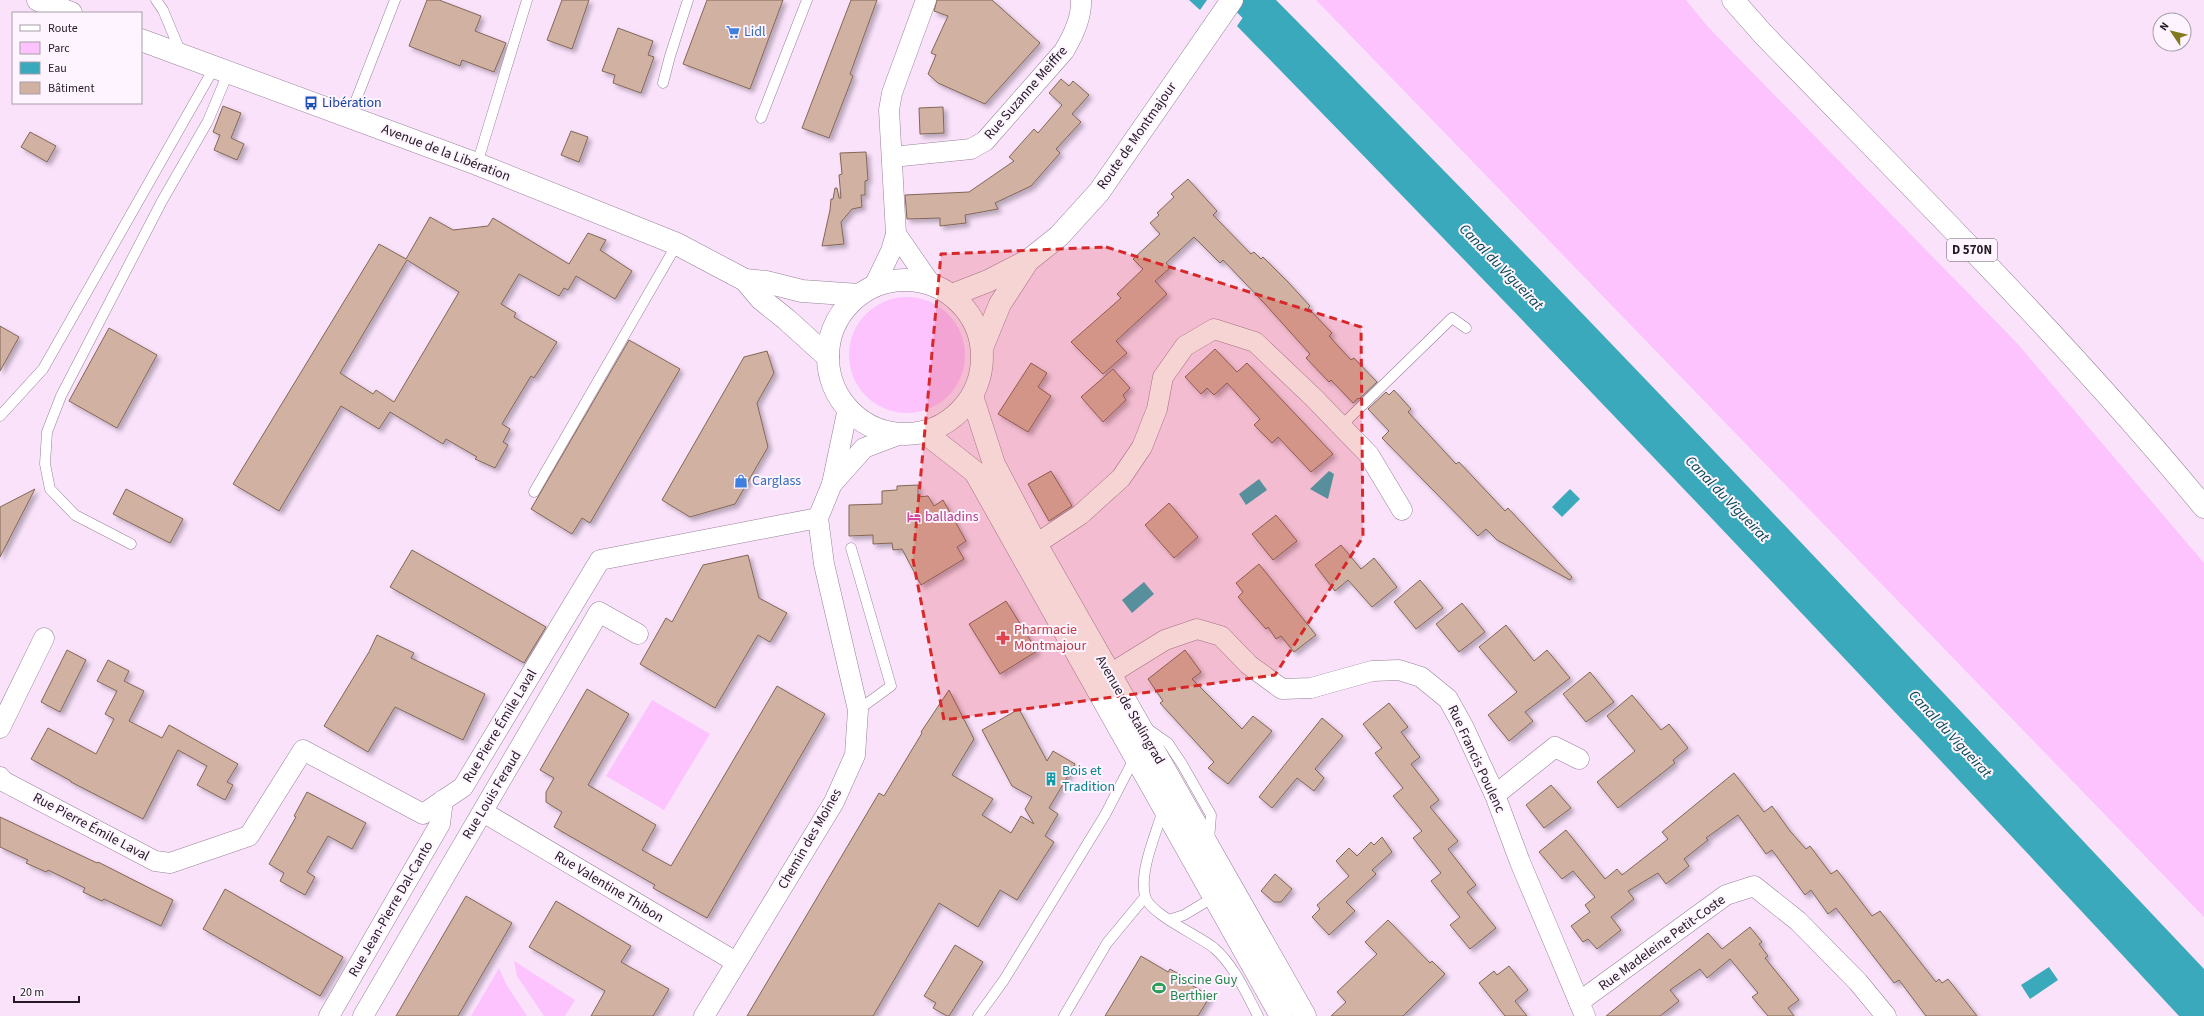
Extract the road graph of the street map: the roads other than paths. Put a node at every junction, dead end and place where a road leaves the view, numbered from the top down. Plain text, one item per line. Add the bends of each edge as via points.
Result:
1 (38, 0) edge
2 (156, 0) edge
3 (395, 0) edge
4 (527, 0) edge
5 (688, 0) edge
6 (807, 0) edge
7 (926, 0) edge
8 (1081, 0) edge
9 (1232, 0) edge
10 (1733, 0) edge
11 (68, 12) edge
12 (142, 40) edge
13 (182, 55) junction
14 (221, 70) junction
15 (663, 83) dead end
16 (349, 118) junction
17 (761, 118) dead end
18 (892, 157) junction
19 (477, 164) junction
20 (896, 234) junction
21 (677, 244) junction
22 (1029, 260) junction
23 (745, 280) junction
24 (930, 283) junction
25 (866, 290) junction
26 (952, 295) junction
27 (1466, 328) dead end
28 (982, 348) junction
29 (828, 357) junction
30 (972, 396) junction
31 (848, 408) junction
32 (0, 416) edge
33 (1341, 426) junction
34 (924, 432) junction
35 (901, 434) junction
36 (832, 484) junction
37 (534, 492) dead end
38 (2204, 507) edge
39 (1402, 510) dead end
40 (818, 518) junction
41 (131, 544) dead end
42 (851, 548) dead end
43 (1034, 557) junction
44 (1071, 624) junction
45 (638, 634) dead end
46 (44, 638) dead end
47 (1078, 657) junction
48 (1110, 674) junction
49 (858, 710) junction
50 (1108, 710) junction
51 (0, 728) edge
52 (1134, 757) junction
53 (1579, 759) dead end
54 (0, 777) edge
55 (1494, 795) junction
56 (443, 800) junction
57 (1163, 808) junction
58 (483, 812) junction
59 (1206, 842) junction
60 (1145, 897) junction
61 (1214, 897) junction
62 (1169, 920) junction
63 (1244, 951) junction
64 (736, 962) junction
65 (1294, 1006) edge
66 (1582, 1009) edge
67 (329, 1016) edge
68 (363, 1016) edge
69 (704, 1016) edge
70 (978, 1016) edge
71 (1064, 1016) edge
72 (1258, 1016) edge
73 (1281, 1016) edge
74 (1305, 1016) edge
75 (1886, 1016) edge

1 - 11 main road
2 - 13 lane via 163,10
3 - 16 lane
4 - 19 lane
5 - 15 lane
6 - 17 lane
7 - 18 street via 892,94 889,110
8 - 18 street, Rue Suzanne Meiffre via 1082,6 1073,36 1064,51 985,141 971,148
9 - 22 main road, Route de Montmajour via 1099,192 1059,236
10 - 38 main road, D 570N via 2016,295 2106,393
12 - 13 main road, Avenue de la Libération
13 - 14 main road, Avenue de la Libération
14 - 16 main road, Avenue de la Libération
14 - 32 lane via 43,369
14 - 41 lane via 208,121 162,201 61,396 47,432 45,464 50,489 75,515
16 - 19 main road, Avenue de la Libération
18 - 20 street
19 - 21 main road, Avenue de la Libération
20 - 24 street
20 - 25 street via 891,251
21 - 23 main road, Avenue de la Libération
21 - 37 lane
22 - 26 main road, Route de Montmajour via 988,281
22 - 28 main road, Route de Montmajour via 1000,304
23 - 25 main road, Avenue de la Libération via 766,282 802,291
23 - 29 main road, Avenue de la Libération via 761,299
24 - 25 main road via 912,279 892,280
24 - 26 main road
25 - 29 main road via 842,312 831,334
26 - 28 main road via 977,328
27 - 33 lane via 1452,318
28 - 30 main road via 981,373
29 - 31 main road via 830,376
30 - 34 main road via 954,416
30 - 43 main road, Avenue de Stalingrad via 994,464
31 - 35 main road via 863,422 881,430
31 - 36 street, Chemin des Moines
33 - 39 street via 1369,455
33 - 43 street via 1255,342 1214,330 1184,346 1163,377 1158,409 1142,448 1121,478
34 - 35 main road
34 - 43 main road via 975,472 1014,540
35 - 36 street, Chemin des Moines via 864,448
36 - 40 street, Chemin des Moines
40 - 49 street, Chemin des Moines via 824,564
40 - 56 street, Rue Pierre Émile Laval via 600,560 463,787
42 - 49 lane via 891,686
43 - 44 main road, Avenue de Stalingrad
44 - 47 main road, Avenue de Stalingrad
44 - 48 main road, Avenue de Stalingrad
45 - 58 street, Rue Louis Feraud via 599,612
46 - 51 street
47 - 48 main road via 1092,659 1100,672
47 - 50 main road, Avenue de Stalingrad
48 - 50 main road via 1108,687 1114,697
48 - 55 street, Rue Francis Poulenc via 1165,640 1197,629 1221,636 1249,665 1282,689 1311,688 1372,670 1399,670 1421,677 1448,699
48 - 59 main road, Avenue de Stalingrad
49 - 64 street, Chemin des Moines via 855,755 834,802
50 - 52 main road, Avenue de Stalingrad
52 - 57 main road, Avenue de Stalingrad
52 - 70 lane via 1105,815 1004,980
53 - 55 street via 1555,747
54 - 56 street, Rue Pierre Émile Laval via 155,861 170,864 249,836 303,750 423,814
55 - 66 street, Rue Francis Poulenc
56 - 67 street, Rue Jean-Pierre Dal-Canto via 440,824
57 - 60 lane via 1144,875
57 - 61 main road, Avenue de Stalingrad
58 - 64 street, Rue Valentine Thibon
58 - 68 street, Rue Louis Feraud
59 - 61 main road via 1202,855 1219,884
59 - 65 main road, Avenue de Stalingrad
60 - 62 lane
60 - 71 lane via 1108,943
61 - 62 lane via 1184,915
61 - 63 main road, Avenue de Stalingrad
62 - 72 lane via 1210,945 1229,964
63 - 65 main road via 1260,957 1281,994
63 - 73 main road, Avenue de Stalingrad
64 - 69 street, Chemin des Moines
65 - 74 main road, Avenue de Stalingrad
66 - 75 street, Rue Madeleine Petit-Coste via 1726,895 1754,886 1798,921 1858,982

